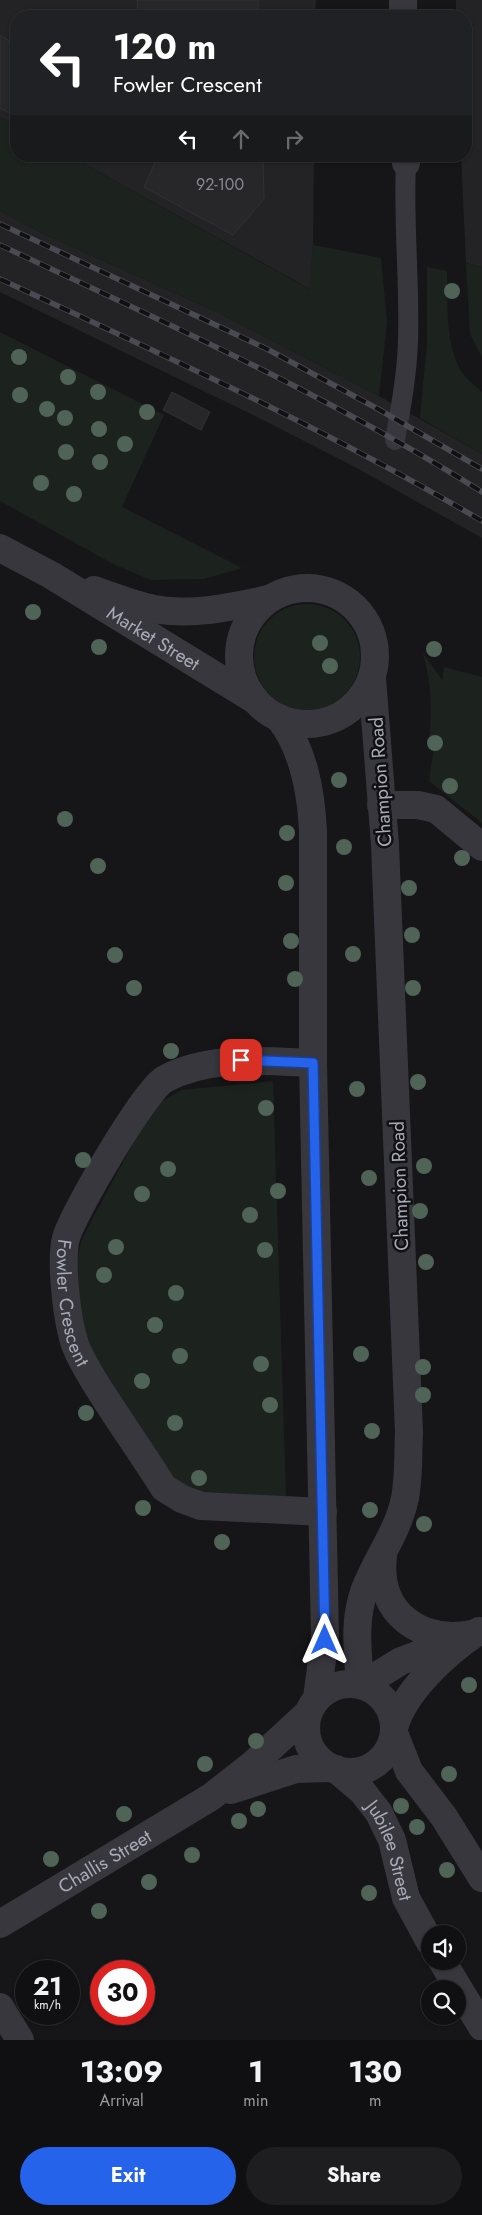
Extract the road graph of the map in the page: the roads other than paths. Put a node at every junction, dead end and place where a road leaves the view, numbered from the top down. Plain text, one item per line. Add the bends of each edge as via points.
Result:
1 (406, 162) edge
2 (395, 440) dead end
3 (0, 548) edge
4 (50, 575) junction
5 (270, 599) junction
6 (372, 678) junction
7 (256, 700) junction
8 (279, 718) junction
9 (381, 805) junction
10 (482, 847) edge
11 (313, 1063) junction
12 (324, 1512) junction
13 (384, 1553) junction
14 (479, 1631) edge
15 (361, 1685) junction
16 (312, 1705) junction
17 (394, 1730) junction
18 (334, 1768) junction
19 (211, 1797) junction
20 (482, 1878) edge
21 (0, 1924) edge
22 (421, 1926) edge
23 (447, 1970) edge
24 (0, 2007) edge
25 (482, 2027) edge
26 (20, 2040) edge

1 - 2 lane via 404,213 408,340 406,378
3 - 4 street, Market Street
4 - 5 street, Market Street via 154,609 200,610
4 - 7 street, Market Street
5 - 6 street via 293,589 313,588 331,592 348,601 362,615 371,631 375,650
5 - 7 street via 248,622 239,652 241,673
6 - 8 street via 354,705 334,718 302,724
6 - 9 street, Champion Road
7 - 8 street
8 - 11 street via 302,761 312,814
9 - 10 street via 418,805 436,809
9 - 13 street, Champion Road via 409,1432 405,1498
11 - 12 street
11 - 12 street, Fowler Crescent via 241,1060 184,1069 162,1080 145,1100 77,1213 66,1239 64,1269 76,1346 90,1375 164,1488 201,1506
12 - 16 street via 325,1637
13 - 14 street via 384,1588 396,1612 434,1634 455,1636
13 - 15 street, Champion Road via 365,1589 359,1611 357,1637
14 - 15 street via 410,1657
14 - 17 street via 417,1687 403,1706
15 - 16 street via 337,1685
15 - 17 street via 375,1691 385,1701 392,1714
16 - 18 street via 306,1729 309,1745 318,1759
16 - 19 street, Challis Street via 253,1764
17 - 18 street via 386,1753 370,1767 357,1772
17 - 20 street via 410,1771 444,1817
18 - 19 street, Challis Street via 296,1769
18 - 22 street, Jubilee Street via 362,1791 379,1813 392,1840 406,1898
19 - 21 street, Challis Street
23 - 25 street
24 - 26 street

